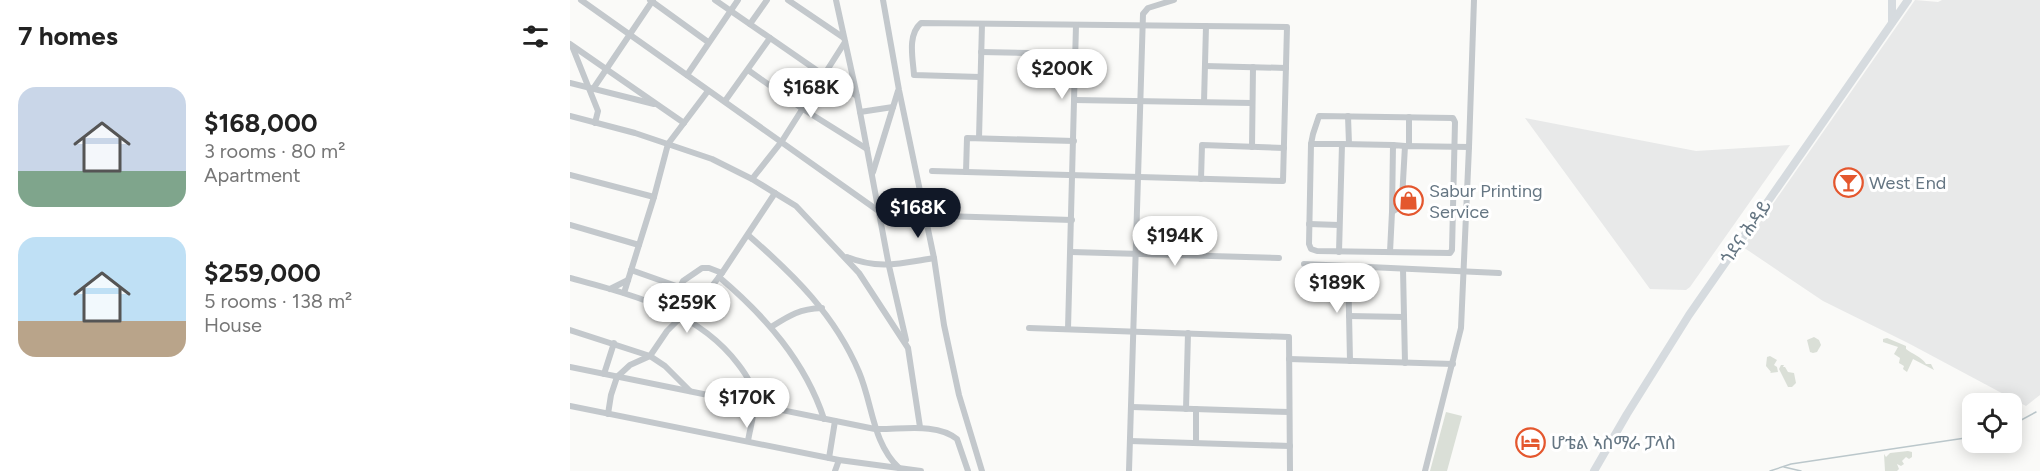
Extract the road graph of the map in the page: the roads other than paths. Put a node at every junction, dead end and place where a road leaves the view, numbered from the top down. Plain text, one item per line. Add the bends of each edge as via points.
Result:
1 (580, 0) edge
2 (716, 0) edge
3 (738, 0) edge
4 (767, 0) edge
5 (788, 0) edge
6 (836, 0) edge
7 (883, 0) edge
8 (1174, 0) edge
9 (1474, 0) edge
10 (1892, 0) edge
11 (1908, 0) edge
12 (652, 1) edge
13 (730, 11) junction
14 (750, 24) junction
15 (982, 24) junction
16 (1076, 25) junction
17 (1143, 25) junction
18 (1892, 25) junction
19 (1206, 26) junction
20 (629, 35) junction
21 (770, 38) junction
22 (844, 40) junction
23 (708, 42) junction
24 (571, 45) edge
25 (981, 52) junction
26 (1076, 54) junction
27 (1205, 66) junction
28 (1253, 67) junction
29 (1286, 68) junction
30 (607, 70) junction
31 (748, 70) junction
32 (687, 75) junction
33 (825, 76) junction
34 (980, 77) junction
35 (570, 83) edge
36 (591, 88) junction
37 (708, 90) junction
38 (898, 90) junction
39 (857, 96) junction
40 (1074, 100) junction
41 (725, 101) junction
42 (1140, 101) junction
43 (1204, 102) junction
44 (1252, 103) junction
45 (659, 105) junction
46 (893, 107) junction
47 (803, 109) junction
48 (860, 112) junction
49 (570, 116) edge
50 (1348, 116) junction
51 (1409, 117) junction
52 (595, 123) junction
53 (684, 123) junction
54 (680, 130) junction
55 (979, 138) junction
56 (782, 141) junction
57 (1074, 141) junction
58 (668, 144) junction
59 (1311, 144) junction
60 (1345, 144) junction
61 (1393, 145) junction
62 (1407, 146) junction
63 (1252, 147) junction
64 (1455, 147) junction
65 (1469, 147) junction
66 (680, 148) junction
67 (1284, 148) junction
68 (867, 149) junction
69 (932, 171) dead end
70 (966, 172) junction
71 (872, 174) junction
72 (570, 175) edge
73 (1073, 176) junction
74 (1138, 177) junction
75 (752, 179) junction
76 (1201, 179) junction
77 (775, 193) junction
78 (654, 197) junction
79 (880, 212) junction
80 (1392, 212) junction
81 (942, 216) dead end
82 (1072, 220) junction
83 (1309, 224) junction
84 (570, 225) edge
85 (1339, 225) junction
86 (748, 235) junction
87 (639, 244) junction
88 (1071, 252) junction
89 (1339, 252) junction
90 (1390, 252) junction
91 (1136, 254) junction
92 (846, 257) junction
93 (934, 258) junction
94 (1279, 258) dead end
95 (1304, 264) dead end
96 (889, 266) junction
97 (1348, 266) junction
98 (1403, 269) junction
99 (631, 270) junction
100 (1465, 272) junction
101 (1499, 273) dead end
102 (720, 275) junction
103 (570, 278) edge
104 (628, 280) junction
105 (679, 287) junction
106 (610, 289) junction
107 (624, 293) junction
108 (822, 308) junction
109 (682, 316) junction
110 (1349, 316) junction
111 (1404, 317) junction
112 (771, 327) junction
113 (1029, 328) dead end
114 (1068, 329) junction
115 (570, 330) edge
116 (1135, 332) junction
117 (1188, 333) junction
118 (614, 343) junction
119 (908, 348) junction
120 (650, 356) junction
121 (1289, 359) junction
122 (1350, 361) junction
123 (1405, 363) junction
124 (1453, 364) junction
125 (570, 367) edge
126 (604, 374) junction
127 (617, 377) junction
128 (691, 391) junction
129 (754, 403) junction
130 (570, 406) edge
131 (1132, 407) junction
132 (1186, 409) junction
133 (1196, 409) junction
134 (1289, 412) junction
135 (608, 414) junction
136 (824, 419) junction
137 (835, 421) junction
138 (920, 427) junction
139 (875, 429) junction
140 (747, 441) junction
141 (1130, 441) junction
142 (1196, 443) junction
143 (1290, 446) junction
144 (830, 458) junction
145 (839, 460) junction
146 (899, 468) junction
147 (835, 471) edge
148 (921, 471) edge
149 (968, 471) edge
150 (982, 471) edge
151 (1129, 471) edge
152 (1290, 471) edge
153 (1425, 471) edge
154 (1594, 471) edge

1 - 20 street
2 - 13 street
3 - 13 street
4 - 14 street
5 - 22 street
6 - 22 street
7 - 38 street
8 - 17 street via 1148,8 1143,14
9 - 65 street
10 - 18 main road
11 - 18 main road, ጎደና ሕዳይ
12 - 20 street
12 - 23 street
13 - 14 street
13 - 23 street
14 - 21 street
15 - 16 street
15 - 25 street
15 - 34 street via 921,23 912,40 914,75
16 - 17 street
16 - 26 street
17 - 19 street
17 - 42 street
18 - 154 main road, ጎደና ሕዳይ via 1689,315
19 - 27 street
19 - 29 street via 1287,27
20 - 30 street
20 - 32 street
21 - 31 street
21 - 33 street
22 - 33 street
22 - 39 street
23 - 32 street
24 - 30 street
24 - 36 street
25 - 26 street
25 - 34 street
26 - 40 street
27 - 28 street
27 - 43 street
28 - 29 street
28 - 44 street
29 - 67 street
30 - 36 street
30 - 45 street
31 - 41 street
31 - 47 street
32 - 37 street
33 - 39 street
33 - 47 street
34 - 55 street
35 - 36 street
36 - 45 street
36 - 52 street via 598,113
37 - 41 street
37 - 53 street
38 - 46 street
38 - 93 street
39 - 48 street
40 - 42 street
40 - 57 street
41 - 56 street
42 - 43 street
42 - 74 street
43 - 44 street
44 - 63 street
45 - 53 street
46 - 48 street
46 - 71 street
47 - 56 street
47 - 68 street
48 - 68 street
49 - 52 street
50 - 51 street
50 - 59 street via 1319,116
50 - 60 street
51 - 62 street
51 - 64 street via 1453,118
52 - 58 street
53 - 54 street
54 - 58 street
54 - 66 street
55 - 57 street
55 - 70 street via 967,138
56 - 75 street
56 - 79 street
57 - 73 street
58 - 66 street
58 - 78 street
59 - 60 street
59 - 83 street
60 - 61 street
60 - 85 street
61 - 62 street
61 - 80 street
62 - 64 street
62 - 80 street via 1402,199
63 - 67 street
63 - 76 street via 1202,145
64 - 65 street
64 - 90 street via 1451,252
65 - 100 street
66 - 75 street
67 - 76 street via 1283,181
68 - 71 street
69 - 70 street
70 - 73 street
71 - 79 street
72 - 78 street
73 - 74 street
73 - 82 street
74 - 76 street
74 - 91 street
75 - 77 street
77 - 86 street
77 - 92 street via 796,206
78 - 87 street
79 - 96 street
80 - 90 street
81 - 82 street
82 - 88 street
83 - 85 street
83 - 89 street via 1311,249
84 - 87 street
85 - 89 street
86 - 102 street
86 - 108 street
87 - 99 street
88 - 91 street
88 - 114 street
89 - 90 street
91 - 94 street
91 - 116 street
92 - 96 street
92 - 119 street
93 - 96 street
93 - 150 street via 958,395
95 - 97 street
96 - 119 street
97 - 98 street
97 - 110 street
98 - 100 street
98 - 111 street
99 - 104 street
99 - 105 street
100 - 101 street
100 - 124 street via 1461,328
102 - 105 street via 702,268
102 - 109 street
102 - 112 street
103 - 106 street
104 - 106 street
104 - 107 street
105 - 109 street
106 - 107 street
107 - 109 street
108 - 112 street via 795,312
108 - 139 street via 859,371
109 - 120 street
109 - 129 street via 731,355 753,388
110 - 111 street
110 - 122 street
111 - 123 street
112 - 136 street via 805,376
113 - 114 street
114 - 116 street
115 - 118 street
116 - 117 street
116 - 131 street
117 - 121 street via 1288,337
117 - 132 street
118 - 120 street
118 - 126 street
119 - 138 street
120 - 127 street via 630,365
120 - 128 street
121 - 122 street
121 - 134 street
122 - 123 street
123 - 124 street
124 - 153 street
125 - 126 street
126 - 127 street
127 - 128 street
127 - 135 street
128 - 129 street
129 - 136 street
129 - 140 street
130 - 135 street
131 - 132 street
131 - 141 street
132 - 133 street
133 - 134 street
133 - 142 street
134 - 143 street
135 - 140 street
136 - 137 street
137 - 139 street
137 - 144 street
138 - 139 street
138 - 149 street via 954,436
139 - 146 street
140 - 144 street
141 - 142 street
141 - 151 street
142 - 143 street
143 - 152 street
144 - 145 street
145 - 146 street
145 - 147 street
146 - 148 street

